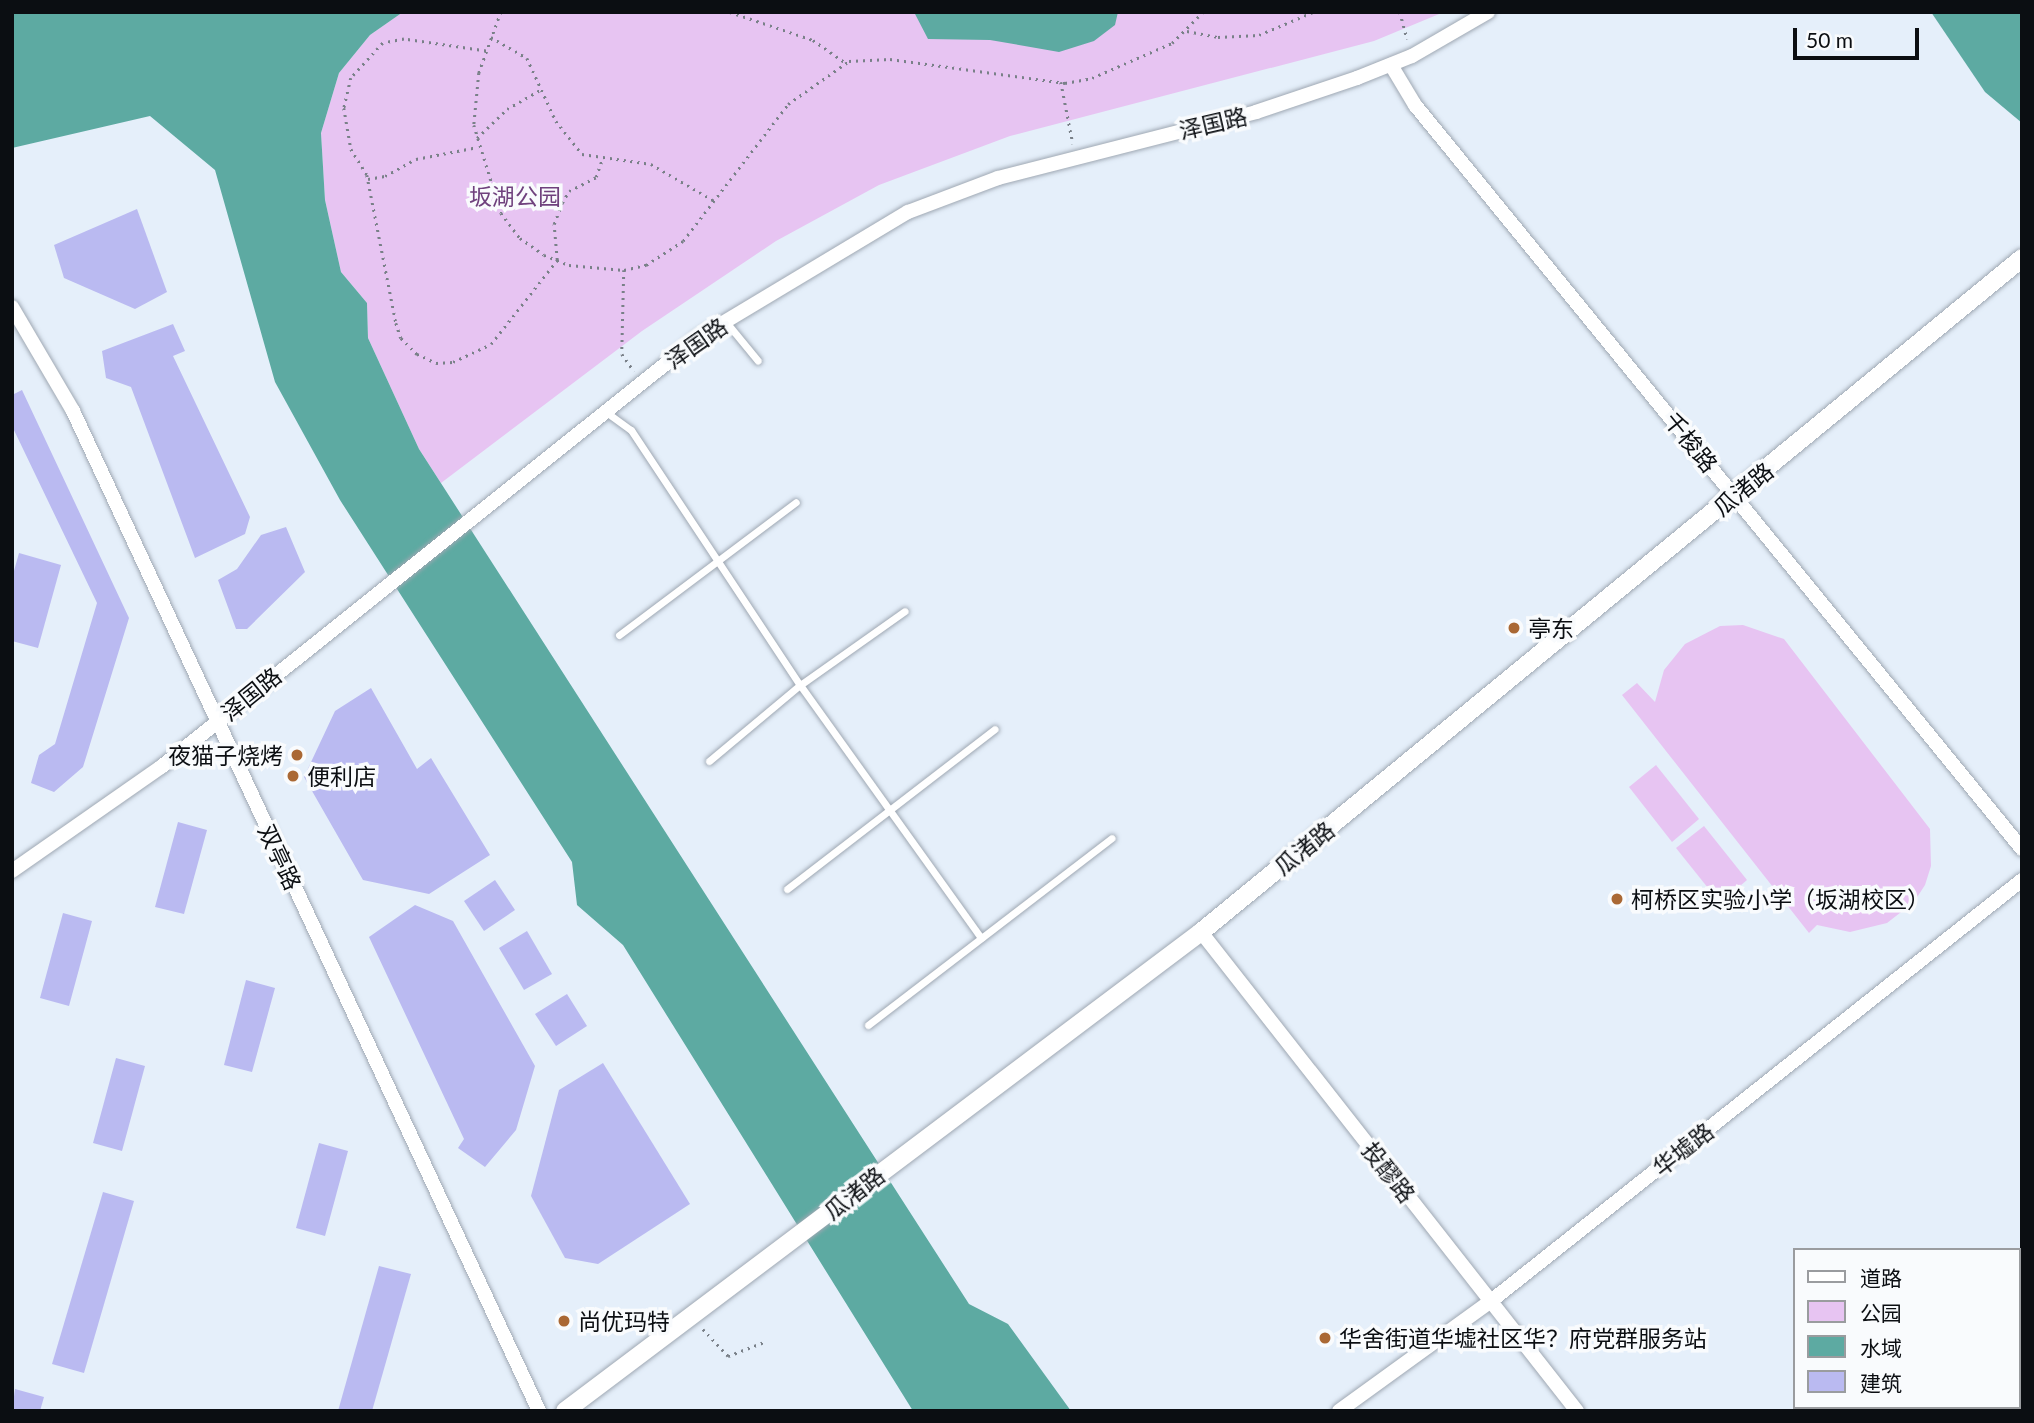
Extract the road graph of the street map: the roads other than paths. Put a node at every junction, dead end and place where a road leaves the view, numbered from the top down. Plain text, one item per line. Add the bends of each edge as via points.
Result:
1 (1488, 12) edge
2 (1391, 65) junction
3 (2022, 258) edge
4 (12, 307) edge
5 (726, 321) junction
6 (758, 361) dead end
7 (606, 412) junction
8 (1735, 496) junction
9 (796, 502) dead end
10 (719, 562) junction
11 (905, 611) dead end
12 (619, 635) dead end
13 (800, 685) junction
14 (216, 722) junction
15 (995, 729) dead end
16 (709, 761) dead end
17 (890, 811) junction
18 (1112, 838) dead end
19 (2022, 849) edge
20 (12, 871) edge
21 (2022, 880) edge
22 (787, 889) dead end
23 (1200, 932) junction
24 (981, 938) junction
25 (868, 1025) dead end
26 (1491, 1301) junction
27 (539, 1411) edge
28 (565, 1411) edge
29 (1339, 1411) edge
30 (1577, 1411) edge

1 - 2 street, 泽国路
2 - 5 street, 泽国路 via 1256,112 998,178 908,212
2 - 8 street, 千梭路 via 1415,105
3 - 8 street, 瓜渚路
4 - 14 street, 双亭路 via 73,411
5 - 6 lane
5 - 7 street, 泽国路
7 - 10 lane via 631,430
7 - 14 street, 泽国路
8 - 19 street, 千梭路
8 - 23 street, 瓜渚路
9 - 10 lane
10 - 12 lane
10 - 13 lane
11 - 13 lane
13 - 16 lane
13 - 17 lane
14 - 20 street, 泽国路
14 - 27 street, 双亭路
15 - 17 lane
17 - 22 lane
17 - 24 lane
18 - 24 lane
21 - 26 street, 华墟路
23 - 26 street, 投醪路
23 - 28 street, 瓜渚路
24 - 25 lane
26 - 29 street, 华墟路
26 - 30 street, 投醪路

